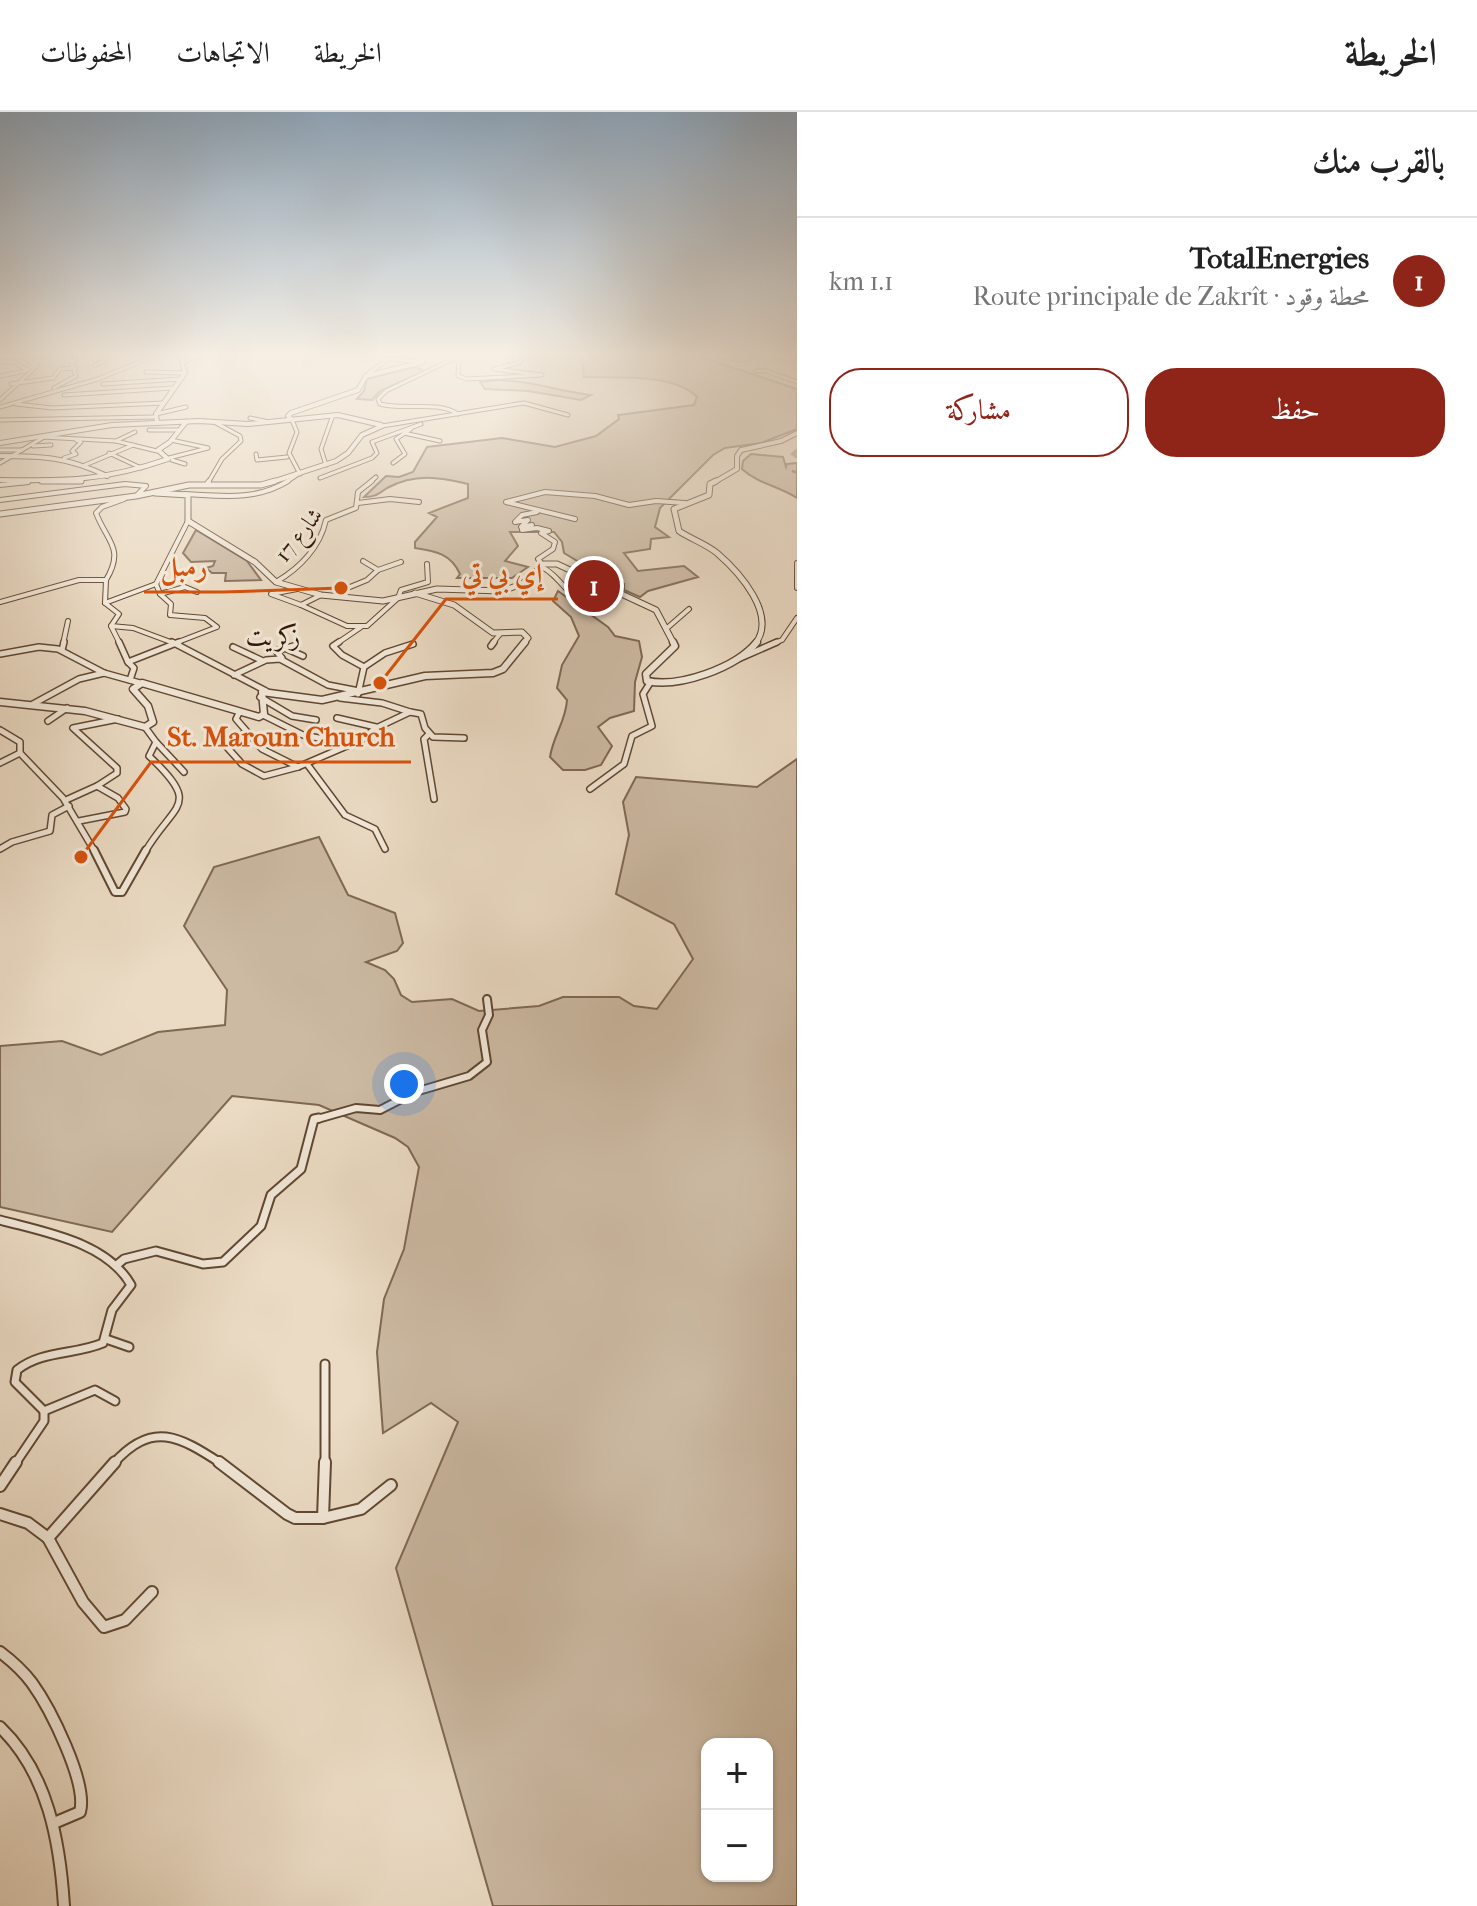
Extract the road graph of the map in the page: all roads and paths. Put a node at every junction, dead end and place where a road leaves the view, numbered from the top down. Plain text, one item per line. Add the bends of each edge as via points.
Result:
1 (396, 439) edge
2 (22, 440) edge
3 (38, 440) edge
4 (79, 440) edge
5 (100, 440) edge
6 (171, 440) joint
7 (241, 440) edge
8 (293, 440) edge
9 (325, 440) edge
10 (358, 440) edge
11 (377, 440) edge
12 (434, 440) edge
13 (784, 440) edge
14 (116, 441) joint
15 (440, 441) dead end
16 (0, 443) edge
17 (133, 444) junction
18 (51, 445) dead end
19 (29, 447) junction
20 (22, 450) junction
21 (157, 451) junction
22 (109, 453) junction
23 (256, 454) dead end
24 (14, 455) junction
25 (0, 457) edge
26 (287, 457) junction
27 (64, 458) junction
28 (169, 458) junction
29 (393, 463) dead end
30 (185, 464) dead end
31 (85, 465) junction
32 (326, 465) junction
33 (141, 468) junction
34 (299, 474) junction
35 (98, 476) junction
36 (376, 477) dead end
37 (320, 478) dead end
38 (0, 483) edge
39 (206, 485) junction
40 (155, 493) junction
41 (185, 494) junction
42 (136, 496) junction
43 (129, 497) junction
44 (0, 500) edge
45 (419, 502) dead end
46 (358, 503) junction
47 (685, 503) junction
48 (540, 511) junction
49 (0, 514) edge
50 (575, 519) dead end
51 (188, 521) junction
52 (363, 561) dead end
53 (401, 562) dead end
54 (797, 563) edge
55 (427, 564) dead end
56 (542, 566) junction
57 (378, 570) junction
58 (106, 580) junction
59 (276, 582) junction
60 (156, 584) junction
61 (797, 588) edge
62 (297, 589) junction
63 (197, 592) dead end
64 (414, 593) junction
65 (160, 594) junction
66 (321, 595) junction
67 (344, 596) junction
68 (398, 598) junction
69 (0, 602) edge
70 (105, 603) junction
71 (301, 605) junction
72 (585, 608) dead end
73 (689, 609) dead end
74 (797, 618) edge
75 (68, 621) dead end
76 (111, 626) junction
77 (361, 627) junction
78 (666, 629) junction
79 (500, 634) junction
80 (172, 642) junction
81 (413, 644) dead end
82 (297, 645) dead end
83 (491, 646) dead end
84 (233, 647) dead end
85 (285, 648) junction
86 (62, 650) junction
87 (0, 654) edge
88 (303, 656) dead end
89 (283, 659) junction
90 (738, 659) junction
91 (263, 661) junction
92 (128, 662) junction
93 (364, 667) junction
94 (104, 673) junction
95 (234, 675) junction
96 (130, 680) junction
97 (140, 683) junction
98 (650, 683) junction
99 (266, 691) junction
100 (358, 692) junction
101 (260, 697) junction
102 (340, 698) junction
103 (0, 702) edge
104 (33, 704) junction
105 (67, 708) junction
106 (410, 712) junction
107 (239, 713) junction
108 (263, 715) junction
109 (337, 718) dead end
110 (118, 719) junction
111 (316, 720) dead end
112 (48, 721) dead end
113 (145, 727) junction
114 (377, 727) junction
115 (0, 730) edge
116 (245, 733) junction
117 (429, 734) junction
118 (464, 738) dead end
119 (156, 742) junction
120 (351, 744) junction
121 (20, 753) junction
122 (0, 763) edge
123 (307, 764) junction
124 (298, 767) junction
125 (184, 772) dead end
126 (97, 786) junction
127 (590, 789) dead end
128 (434, 799) dead end
129 (67, 803) junction
130 (79, 821) junction
131 (0, 849) edge
132 (385, 849) dead end
133 (487, 999) dead end
134 (0, 1220) edge
135 (118, 1264) junction
136 (106, 1339) junction
137 (129, 1347) dead end
138 (325, 1364) dead end
139 (115, 1401) dead end
140 (44, 1411) junction
141 (0, 1466) edge
142 (12, 1467) junction
143 (391, 1485) dead end
144 (0, 1486) edge
145 (0, 1514) edge
146 (323, 1518) junction
147 (48, 1538) junction
148 (152, 1592) dead end
149 (0, 1652) edge
150 (0, 1727) edge
151 (54, 1823) junction
152 (64, 1906) edge

1 - 29 street via 405,454
2 - 16 street
3 - 19 street
4 - 27 street via 72,451 76,454
5 - 14 street
6 - 21 street
6 - 28 street via 208,448
7 - 39 street
8 - 26 street
9 - 32 street via 321,449
10 - 32 street via 344,457
11 - 37 street via 372,442 374,457
12 - 15 street
13 - 47 street via 741,450 735,472 710,484 709,495
14 - 17 street
17 - 21 street
17 - 22 street
18 - 19 street
19 - 20 street
20 - 24 street
20 - 25 street
21 - 28 street
22 - 31 street
22 - 33 street
23 - 26 street via 259,461
24 - 25 street
24 - 27 street
26 - 34 street
27 - 31 street
28 - 30 street
28 - 33 street
31 - 35 street
32 - 34 street
33 - 35 street
34 - 39 street via 254,486
34 - 41 street via 275,489 246,497
35 - 38 street
36 - 46 street, شارع 17 via 358,492
39 - 40 street
40 - 41 street
40 - 42 street
41 - 51 street via 190,499
42 - 43 street
42 - 44 street via 146,486
43 - 49 street
43 - 58 street via 97,511 118,554
45 - 46 street
46 - 59 street, شارع 17 via 328,517 326,530 300,568
47 - 48 street via 627,505 545,492 506,502
47 - 90 street via 673,512 679,531 721,557 756,601 761,637
48 - 50 street
48 - 56 street via 515,522 528,520 521,527 532,525 522,530 549,531 541,533 555,542 538,559
51 - 59 street via 255,562
51 - 60 street
52 - 57 street
53 - 57 street
54 - 61 street
55 - 68 street via 428,582 401,590
56 - 64 street via 508,590
56 - 72 street
56 - 78 street via 557,564 653,608
57 - 67 street via 345,589
58 - 69 street via 79,580
58 - 70 street
59 - 62 street
60 - 65 street
60 - 70 street
62 - 66 street
62 - 71 street via 271,594
63 - 65 street via 185,587
64 - 68 street
64 - 79 street via 454,605
65 - 80 street via 171,604 170,615 197,616 217,624
66 - 67 street
66 - 71 street
67 - 68 street
68 - 77 street via 373,624
70 - 76 street via 119,614
71 - 77 street
73 - 78 street
74 - 90 street via 782,640
75 - 86 street
76 - 80 street
76 - 92 street
77 - 93 street via 333,646
78 - 98 street via 675,646 648,670
79 - 83 street
79 - 100 street via 528,636 500,671 425,676
80 - 92 street
80 - 95 street
81 - 93 street
82 - 85 street
84 - 91 street
85 - 88 street
85 - 89 street via 276,651
86 - 87 street via 39,647
86 - 94 street
89 - 91 street
89 - 100 street via 328,685
90 - 98 street via 665,684
91 - 95 street
92 - 96 street via 134,668
93 - 100 street
94 - 96 street
94 - 104 street via 79,679
95 - 99 street
96 - 97 street
97 - 107 street
97 - 113 street via 133,689 152,713 153,722
98 - 127 street via 643,694 652,726 632,736 624,764
99 - 101 street
99 - 102 street via 317,701
100 - 102 street
101 - 108 street
101 - 111 street via 292,716
102 - 106 street
103 - 104 street
104 - 105 street
105 - 110 street
105 - 112 street
106 - 114 street
106 - 117 street via 421,714
107 - 108 street
107 - 116 street via 236,719
108 - 120 street via 303,735
109 - 114 street
110 - 113 street
110 - 126 street via 73,728 117,768
113 - 119 street
114 - 120 street
115 - 121 street via 20,742
116 - 124 street via 256,746
116 - 124 street via 225,745 242,764 264,776
117 - 118 street
117 - 128 street via 424,750
119 - 125 street
119 - 130 street via 149,756 170,776 181,799 142,854 126,890 111,888
120 - 123 street
121 - 122 street
121 - 129 street
123 - 124 street
123 - 132 street via 345,815 375,829
126 - 129 street
126 - 130 street via 118,798 125,812
129 - 130 street
129 - 131 street via 52,815 50,831
133 - 135 street via 489,1015 482,1030 487,1062 482,1068 380,1110 356,1108 314,1119 301,1169 271,1195 261,1226 223,1262 203,1264 156,1251
134 - 135 street via 41,1231
135 - 136 street via 131,1285 112,1310
136 - 137 street
136 - 140 street via 89,1349 37,1357 17,1370 15,1382
138 - 146 street
139 - 140 street via 95,1390
140 - 142 street via 44,1421
141 - 142 street
142 - 144 street
143 - 146 street via 360,1511
145 - 147 street via 28,1523
146 - 147 street via 287,1514 220,1462 158,1434 123,1453
147 - 148 street via 83,1602 104,1627 127,1619
149 - 151 street via 33,1684 49,1711 83,1801 80,1812
150 - 151 street via 30,1766
151 - 152 street

